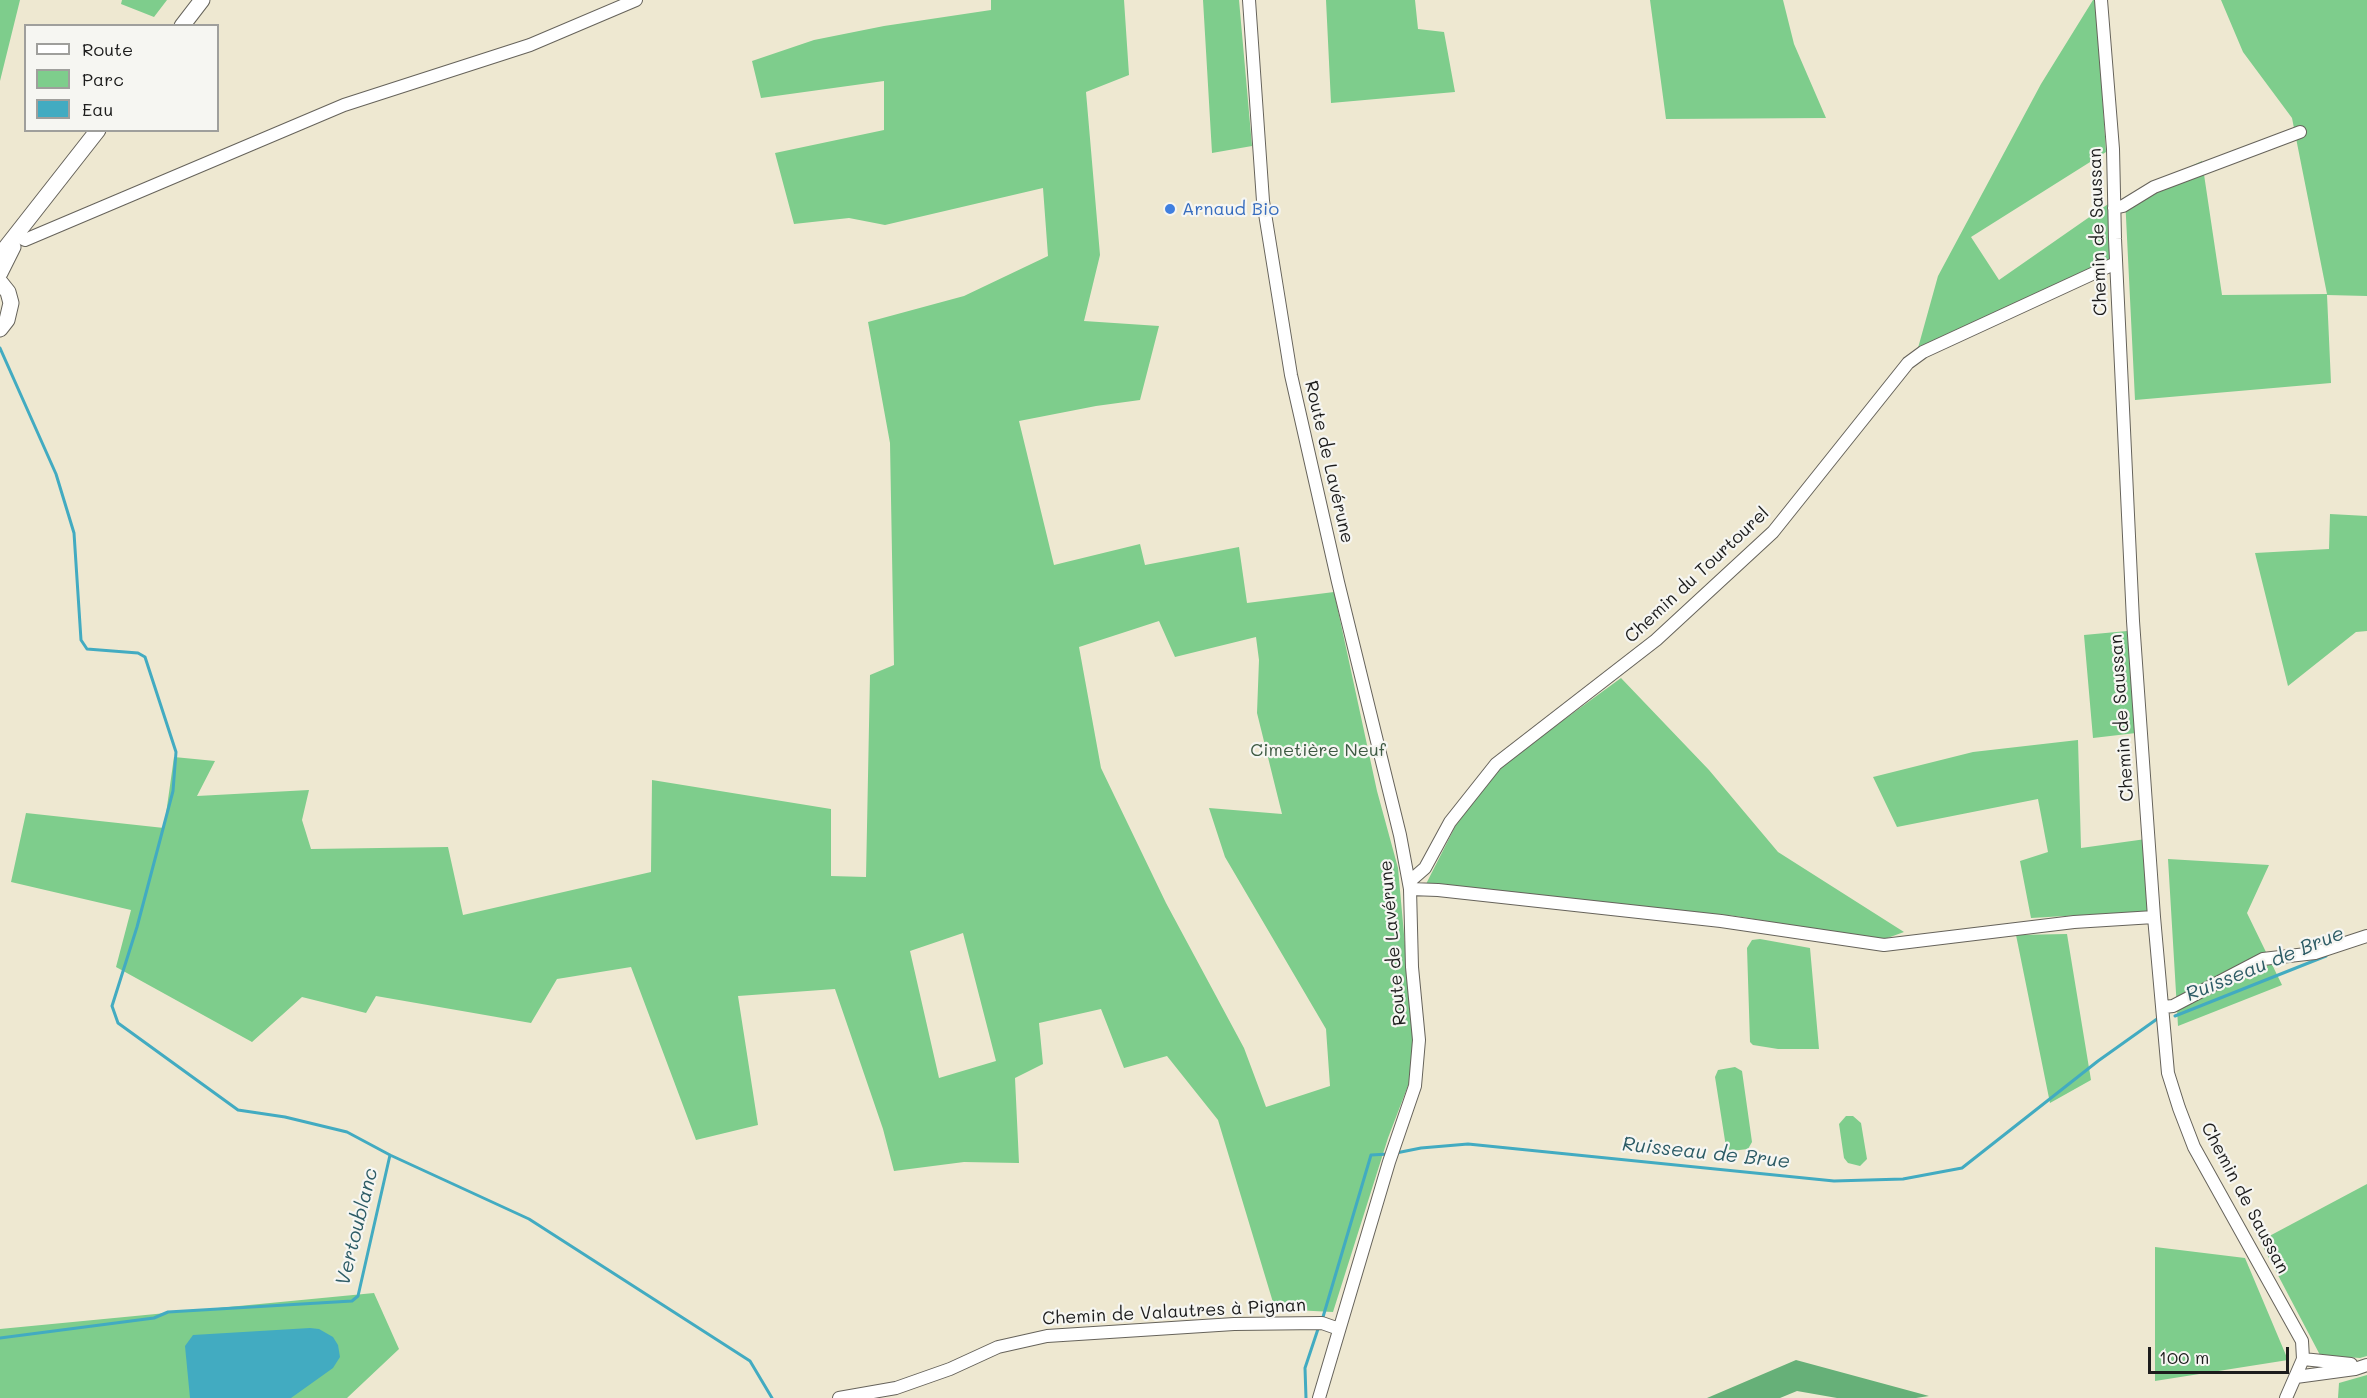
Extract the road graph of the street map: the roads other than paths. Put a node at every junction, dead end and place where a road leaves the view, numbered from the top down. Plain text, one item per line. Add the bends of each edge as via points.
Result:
1 (202, 0) edge
2 (636, 0) edge
3 (1249, 0) edge
4 (2101, 0) edge
5 (184, 24) edge
6 (96, 132) edge
7 (2300, 132) dead end
8 (2114, 208) junction
9 (17, 236) junction
10 (0, 255) edge
11 (2116, 262) junction
12 (0, 273) edge
13 (0, 282) edge
14 (0, 329) edge
15 (1409, 885) junction
16 (2154, 917) junction
17 (2367, 936) edge
18 (2164, 1007) junction
19 (1339, 1329) junction
20 (2303, 1359) junction
21 (2367, 1363) edge
22 (2296, 1377) junction
23 (839, 1398) edge
24 (1319, 1398) edge
25 (2286, 1398) edge

1 - 5 main road
2 - 9 street via 530,45 344,105 25,240
3 - 15 street, Route de Lavérune via 1263,201 1291,375
4 - 8 street, Chemin de Saussan
6 - 9 main road
7 - 8 street via 2154,187
8 - 11 street, Chemin de Saussan
9 - 10 main road
9 - 12 main road
11 - 15 street, Chemin du Tourtourel via 1923,352 1908,363 1773,532 1656,640 1496,764 1450,822 1425,868
11 - 16 street, Chemin de Saussan via 2128,539
13 - 14 main road via 11,303 10,315
15 - 16 street via 1721,921 1884,945 2074,921
15 - 19 street, Route de Lavérune via 1418,1067
16 - 18 street, Chemin de Saussan
17 - 18 street via 2315,953 2263,959 2173,1006
18 - 20 street, Chemin de Saussan via 2168,1073 2194,1148 2302,1341
19 - 23 street, Chemin de Valautres à Pignan via 1322,1323 1234,1323 1047,1336 998,1347 896,1388
19 - 24 street, Route de Lavérune
20 - 21 street
20 - 22 street
21 - 22 street via 2355,1369
22 - 25 street

